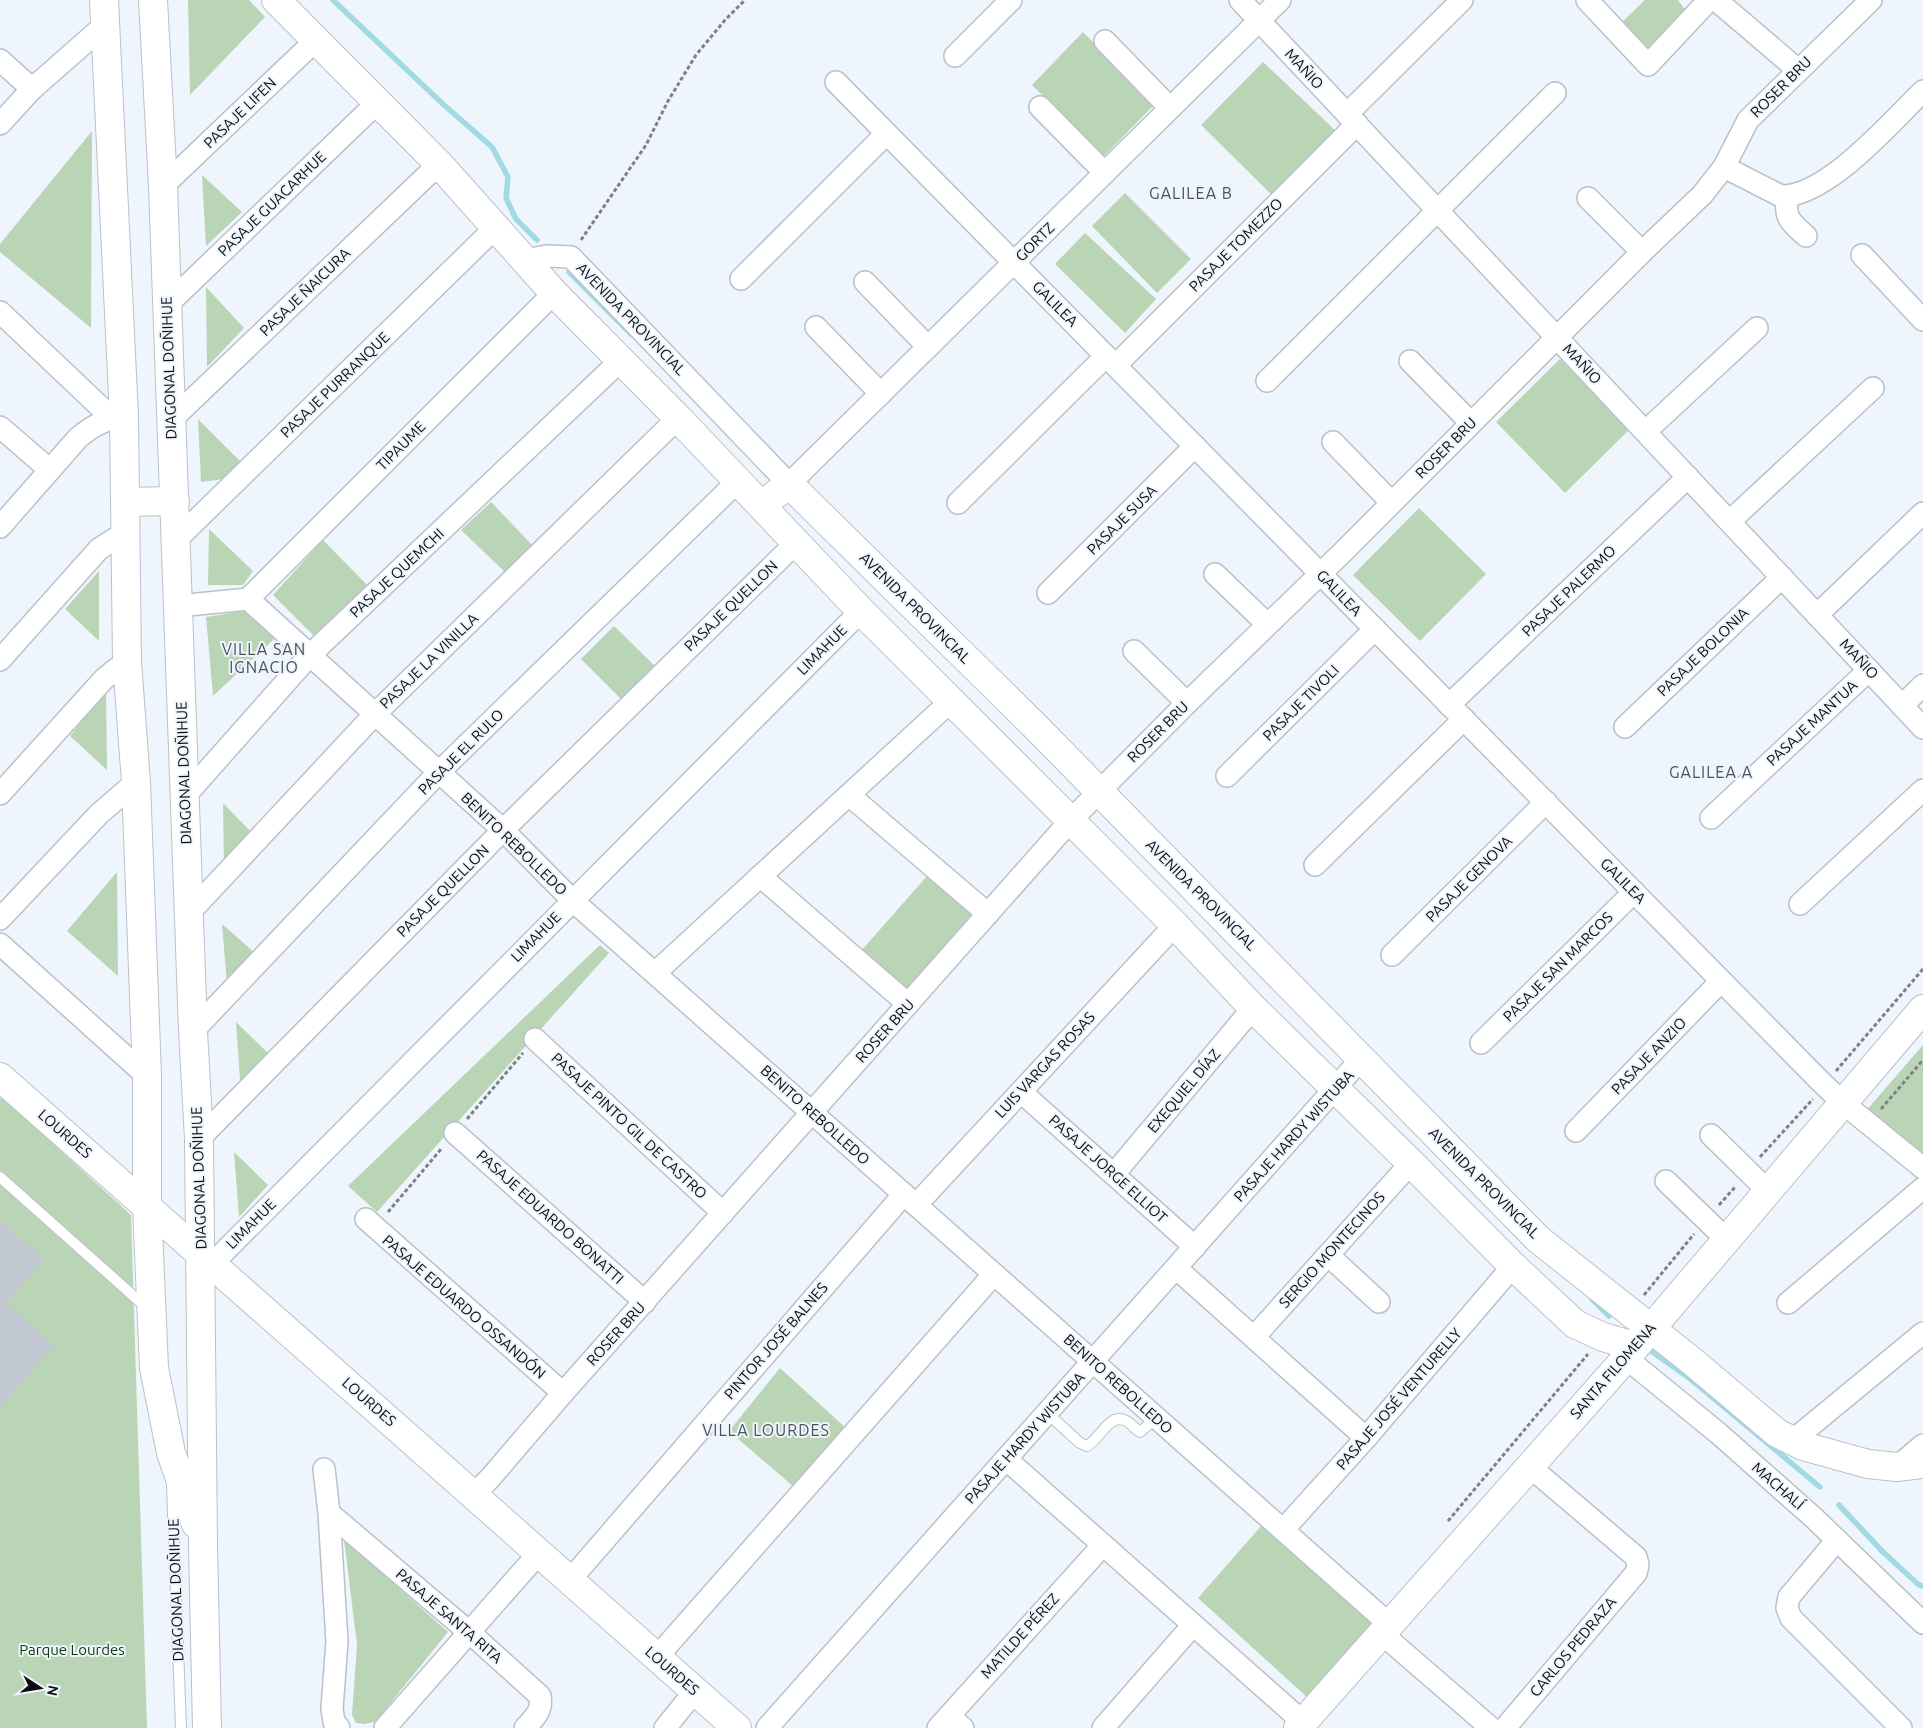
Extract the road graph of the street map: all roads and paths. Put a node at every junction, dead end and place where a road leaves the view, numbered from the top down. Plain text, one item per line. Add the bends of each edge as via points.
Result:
1 (153, 0) edge
2 (276, 0) edge
3 (745, 0) edge
4 (1011, 0) edge
5 (1240, 0) edge
6 (1280, 0) edge
7 (1462, 0) edge
8 (1587, 0) edge
9 (1709, 0) edge
10 (1716, 0) edge
11 (1871, 0) edge
12 (105, 12) edge
13 (1259, 21) junction
14 (316, 40) junction
15 (1105, 42) dead end
16 (956, 56) dead end
17 (0, 60) edge
18 (1798, 70) junction
19 (836, 82) dead end
20 (32, 89) junction
21 (1923, 91) edge
22 (1555, 93) dead end
23 (378, 102) junction
24 (1040, 107) dead end
25 (1170, 108) junction
26 (1352, 119) junction
27 (0, 124) edge
28 (886, 134) junction
29 (439, 164) junction
30 (1724, 167) junction
31 (1105, 173) junction
32 (163, 186) junction
33 (1788, 196) junction
34 (1588, 198) dead end
35 (1438, 210) junction
36 (495, 228) junction
37 (1806, 236) dead end
38 (1642, 252) junction
39 (1862, 255) dead end
40 (571, 257) junction
41 (525, 260) junction
42 (1014, 262) junction
43 (741, 279) dead end
44 (865, 282) dead end
45 (554, 293) junction
46 (167, 305) junction
47 (0, 312) edge
48 (1923, 320) edge
49 (816, 327) dead end
50 (1756, 328) dead end
51 (1558, 338) junction
52 (928, 347) junction
53 (1111, 360) junction
54 (1410, 360) dead end
55 (620, 361) junction
56 (1267, 381) dead end
57 (1873, 388) dead end
58 (881, 394) junction
59 (118, 417) junction
60 (678, 418) junction
61 (171, 420) junction
62 (1471, 423) junction
63 (0, 427) edge
64 (1646, 431) junction
65 (1333, 442) dead end
66 (1195, 446) junction
67 (50, 470) junction
68 (1688, 477) junction
69 (738, 482) junction
70 (789, 484) junction
71 (175, 501) junction
72 (126, 502) junction
73 (1391, 502) junction
74 (958, 503) dead end
75 (762, 505) junction
76 (1923, 513) edge
77 (1730, 521) junction
78 (0, 527) edge
79 (126, 532) junction
80 (176, 541) junction
81 (797, 542) junction
82 (1319, 573) junction
83 (1215, 574) dead end
84 (1782, 577) junction
85 (1048, 593) dead end
86 (248, 599) junction
87 (178, 606) junction
88 (861, 611) junction
89 (1817, 615) junction
90 (1267, 624) junction
91 (1375, 630) junction
92 (1134, 651) dead end
93 (310, 655) junction
94 (0, 660) edge
95 (127, 662) junction
96 (1868, 670) junction
97 (1923, 685) edge
98 (952, 700) junction
99 (1187, 703) junction
100 (1902, 706) junction
101 (1456, 712) junction
102 (375, 714) junction
103 (1624, 727) dead end
104 (1923, 728) edge
105 (439, 772) junction
106 (1227, 776) dead end
107 (136, 782) junction
108 (1923, 790) edge
109 (1098, 791) junction
110 (0, 794) edge
111 (849, 794) junction
112 (185, 796) junction
113 (1546, 802) junction
114 (1711, 818) dead end
115 (1071, 820) junction
116 (503, 830) junction
117 (1315, 864) dead end
118 (760, 876) junction
119 (1634, 892) junction
120 (573, 900) junction
121 (1800, 904) dead end
122 (189, 913) junction
123 (988, 914) junction
124 (0, 920) edge
125 (1175, 926) junction
126 (0, 944) edge
127 (1392, 955) dead end
128 (655, 973) junction
129 (1721, 980) junction
130 (908, 1004) junction
131 (1254, 1008) junction
132 (1923, 1010) edge
133 (193, 1030) junction
134 (535, 1039) dead end
135 (1481, 1043) dead end
136 (1362, 1058) junction
137 (1923, 1060) edge
138 (147, 1076) junction
139 (0, 1077) edge
140 (1336, 1088) junction
141 (1021, 1092) junction
142 (1843, 1103) junction
143 (812, 1112) junction
144 (1868, 1123) junction
145 (1576, 1131) dead end
146 (455, 1133) dead end
147 (1712, 1135) dead end
148 (199, 1139) junction
149 (1411, 1162) junction
150 (1923, 1168) edge
151 (1114, 1174) junction
152 (0, 1178) edge
153 (1666, 1181) dead end
154 (1923, 1188) edge
155 (1767, 1190) junction
156 (910, 1199) junction
157 (148, 1207) junction
158 (723, 1213) junction
159 (366, 1219) dead end
160 (1726, 1239) junction
161 (1195, 1247) junction
162 (1328, 1255) junction
163 (206, 1258) junction
164 (1513, 1266) junction
165 (1176, 1268) junction
166 (994, 1274) junction
167 (645, 1302) junction
168 (1379, 1302) dead end
169 (1788, 1303) dead end
170 (152, 1312) junction
171 (1923, 1333) edge
172 (1254, 1337) junction
173 (1636, 1344) junction
174 (1093, 1362) junction
175 (563, 1394) junction
176 (1047, 1413) junction
177 (1156, 1418) junction
178 (1366, 1438) junction
179 (1792, 1441) junction
180 (1923, 1445) edge
181 (171, 1453) junction
182 (1006, 1459) junction
183 (1529, 1466) junction
184 (1910, 1466) edge
185 (324, 1469) dead end
186 (474, 1495) junction
187 (329, 1513) junction
188 (1283, 1530) junction
189 (1837, 1540) junction
190 (1103, 1545) junction
191 (203, 1546) junction
192 (540, 1553) junction
193 (570, 1580) junction
194 (1923, 1623) edge
195 (1193, 1625) junction
196 (1385, 1629) junction
197 (469, 1632) junction
198 (657, 1658) junction
199 (695, 1691) junction
200 (950, 1724) edge
201 (1300, 1725) edge
202 (181, 1728) edge
203 (208, 1728) edge
204 (339, 1728) edge
205 (385, 1728) edge
206 (525, 1728) edge
207 (666, 1728) edge
208 (737, 1728) edge
209 (767, 1728) edge
210 (1103, 1728) edge
211 (1491, 1728) edge
212 (1505, 1728) edge
213 (1901, 1728) edge

1 - 32 street, DIAGONAL DOÑIHUE
2 - 14 street, AVENIDA PROVINCIAL
3 - 40 path via 696,55 668,100 646,145
4 - 16 street
5 - 13 street, MAÑIO
6 - 13 street, GORTZ
7 - 26 street, PASAJE TOMEZZO
8 - 9 street via 1648,65
10 - 18 street
11 - 18 street, ROSER BRU
12 - 20 street
12 - 59 street, DIAGONAL DOÑIHUE
13 - 25 street, GORTZ
13 - 26 street, MAÑIO
14 - 23 street, AVENIDA PROVINCIAL
14 - 32 street, PASAJE LIFEN
15 - 25 street
17 - 20 street
18 - 30 street, ROSER BRU via 1748,120
19 - 28 street, GALILEA
20 - 27 street
21 - 33 street via 1839,172 1813,187
22 - 35 street
23 - 29 street, AVENIDA PROVINCIAL
23 - 46 street, PASAJE GUACARHUE
24 - 31 street
25 - 31 street, GORTZ
26 - 35 street, MAÑIO
26 - 53 street, PASAJE TOMEZZO
28 - 42 street, GALILEA
28 - 43 street
29 - 36 street, AVENIDA PROVINCIAL
29 - 61 street, PASAJE ÑAICURA
30 - 33 street via 1772,193
30 - 38 street, ROSER BRU via 1702,195
31 - 42 street, GORTZ
32 - 46 street, DIAGONAL DOÑIHUE
33 - 37 street via 1788,218
34 - 38 street
35 - 51 street, MAÑIO
35 - 56 street
36 - 41 street, AVENIDA PROVINCIAL
36 - 80 street, PASAJE PURRANQUE
38 - 51 street, ROSER BRU
39 - 48 street
40 - 41 street, AVENIDA PROVINCIAL via 547,256
40 - 70 street, AVENIDA PROVINCIAL
41 - 45 street, AVENIDA PROVINCIAL
42 - 52 street, GORTZ
42 - 53 street, GALILEA
44 - 52 street
45 - 55 street, AVENIDA PROVINCIAL
45 - 86 street, TIPAUME
46 - 61 street, DIAGONAL DOÑIHUE
47 - 59 street
49 - 58 street
50 - 64 street
51 - 62 street, ROSER BRU
51 - 64 street, MAÑIO
52 - 58 street, GORTZ
53 - 66 street, GALILEA
53 - 74 street, PASAJE TOMEZZO
54 - 62 street
55 - 60 street, AVENIDA PROVINCIAL
55 - 93 street, PASAJE QUEMCHI
57 - 77 street
58 - 70 street, GORTZ
59 - 67 street via 87,430
59 - 72 street, DIAGONAL DOÑIHUE
60 - 69 street, AVENIDA PROVINCIAL
60 - 102 street, PASAJE LA VINILLA
61 - 71 street, DIAGONAL DOÑIHUE
62 - 73 street, ROSER BRU
63 - 67 street
64 - 68 street, MAÑIO
65 - 73 street
66 - 82 street, GALILEA
66 - 85 street, PASAJE SUSA
67 - 78 street
68 - 77 street, MAÑIO
68 - 101 street, PASAJE PALERMO
69 - 75 street, AVENIDA PROVINCIAL
69 - 105 street, PASAJE EL RULO
70 - 75 street
70 - 109 street, AVENIDA PROVINCIAL
71 - 72 street
71 - 80 street, DIAGONAL DOÑIHUE
72 - 79 street, DIAGONAL DOÑIHUE
73 - 82 street, ROSER BRU
75 - 81 street, AVENIDA PROVINCIAL
76 - 89 street
77 - 84 street, MAÑIO
79 - 94 street via 90,558
79 - 95 street, DIAGONAL DOÑIHUE
80 - 87 street, DIAGONAL DOÑIHUE
81 - 88 street, AVENIDA PROVINCIAL
81 - 116 street, PASAJE QUELLON
82 - 90 street, ROSER BRU
82 - 91 street, GALILEA
83 - 90 street
84 - 89 street, MAÑIO
84 - 103 street, PASAJE BOLONIA
86 - 87 street
86 - 93 street, BENITO REBOLLEDO
87 - 112 street, DIAGONAL DOÑIHUE
88 - 98 street, AVENIDA PROVINCIAL
88 - 120 street, LIMAHUE
89 - 96 street, MAÑIO
90 - 99 street, ROSER BRU
91 - 101 street, GALILEA
91 - 106 street, PASAJE TIVOLI
92 - 99 street
93 - 102 street, BENITO REBOLLEDO
93 - 112 street, PASAJE QUEMCHI
95 - 107 street, DIAGONAL DOÑIHUE
95 - 110 street via 104,679
96 - 100 street, MAÑIO
96 - 114 street, PASAJE MANTUA
97 - 100 street
98 - 111 street
98 - 115 street, AVENIDA PROVINCIAL
99 - 109 street, ROSER BRU
100 - 104 street, MAÑIO
101 - 113 street, GALILEA
101 - 117 street, PASAJE PALERMO
102 - 105 street, BENITO REBOLLEDO
102 - 122 street, PASAJE LA VINILLA
105 - 116 street, BENITO REBOLLEDO
105 - 133 street, PASAJE EL RULO
107 - 124 street via 99,814
107 - 138 street, DIAGONAL DOÑIHUE
108 - 121 street
109 - 115 street, ROSER BRU
109 - 136 street, AVENIDA PROVINCIAL
111 - 118 street
111 - 123 street
112 - 122 street, DIAGONAL DOÑIHUE
113 - 119 street, GALILEA
113 - 127 street, PASAJE GENOVA
115 - 123 street, ROSER BRU
115 - 125 street, AVENIDA PROVINCIAL
116 - 120 street, BENITO REBOLLEDO
116 - 148 street, PASAJE QUELLON
118 - 128 street
118 - 130 street
119 - 129 street, GALILEA
119 - 135 street, PASAJE SAN MARCOS
120 - 128 street, BENITO REBOLLEDO
120 - 163 street, LIMAHUE
122 - 133 street, DIAGONAL DOÑIHUE
123 - 130 street, ROSER BRU
125 - 131 street, AVENIDA PROVINCIAL
125 - 141 street, LUIS VARGAS ROSAS
126 - 138 street
128 - 143 street, BENITO REBOLLEDO
129 - 142 street, GALILEA
129 - 145 street, PASAJE ANZIO
130 - 143 street, ROSER BRU
131 - 140 street, AVENIDA PROVINCIAL
131 - 151 street, EXEQUIEL DÍAZ
132 - 142 street, SANTA FILOMENA
133 - 148 street, DIAGONAL DOÑIHUE
134 - 158 street, PASAJE PINTO GIL DE CASTRO
136 - 140 street, PASAJE HARDY WISTUBA
136 - 173 street, AVENIDA PROVINCIAL
137 - 144 path
138 - 157 street, DIAGONAL DOÑIHUE
139 - 157 street, LOURDES
140 - 149 street, AVENIDA PROVINCIAL
140 - 161 street, PASAJE HARDY WISTUBA
141 - 151 street, PASAJE JORGE ELLIOT
141 - 156 street, LUIS VARGAS ROSAS
142 - 144 street, GALILEA
142 - 155 street, SANTA FILOMENA
143 - 156 street, BENITO REBOLLEDO
143 - 158 street, ROSER BRU
144 - 150 street, GALILEA
146 - 167 street, PASAJE EDUARDO BONATTI
147 - 155 street
148 - 163 street, DIAGONAL DOÑIHUE
149 - 162 street, SERGIO MONTECINOS
149 - 164 street, AVENIDA PROVINCIAL
151 - 161 street, PASAJE JORGE ELLIOT
152 - 170 lane
153 - 160 street
154 - 169 street
155 - 160 street, SANTA FILOMENA
156 - 166 street, BENITO REBOLLEDO
156 - 193 street, PINTOR JOSÉ BALNES
157 - 163 street, LOURDES
157 - 170 street, DIAGONAL DOÑIHUE
158 - 167 street, ROSER BRU
159 - 175 street, PASAJE EDUARDO OSSANDÓN
160 - 173 street, SANTA FILOMENA
161 - 165 street, PASAJE HARDY WISTUBA
162 - 168 street
162 - 172 street, SERGIO MONTECINOS
163 - 186 street, LOURDES
163 - 191 street, DIAGONAL DOÑIHUE
164 - 173 street, AVENIDA PROVINCIAL via 1575,1324 1603,1337
164 - 178 street, PASAJE JOSÉ VENTURELLY
165 - 172 street
165 - 174 street, PASAJE HARDY WISTUBA
166 - 174 street, BENITO REBOLLEDO
166 - 198 street
167 - 175 street, ROSER BRU
170 - 181 street, DIAGONAL DOÑIHUE via 154,1368
171 - 179 street
172 - 178 street
173 - 179 street, AVENIDA PROVINCIAL via 1693,1362 1777,1434
173 - 183 street, SANTA FILOMENA
173 - 189 street, MACHALÍ via 1718,1433
174 - 176 street, PASAJE HARDY WISTUBA
174 - 177 street, BENITO REBOLLEDO
175 - 186 street, ROSER BRU
176 - 177 lane via 1084,1446 1090,1445 1113,1420 1127,1421 1140,1432
176 - 182 street, PASAJE HARDY WISTUBA
177 - 188 street, BENITO REBOLLEDO
178 - 188 street, PASAJE JOSÉ VENTURELLY
179 - 184 street, AVENIDA PROVINCIAL via 1850,1460
180 - 184 street
181 - 191 street, DIAGONAL DOÑIHUE
181 - 202 lane, DIAGONAL DOÑIHUE
182 - 190 street
182 - 209 street, PASAJE HARDY WISTUBA
183 - 196 street, SANTA FILOMENA
183 - 212 street, CARLOS PEDRAZA via 1636,1556 1638,1565 1636,1573
185 - 187 street
186 - 192 street, LOURDES
187 - 197 street, PASAJE SANTA RITA
187 - 204 street via 337,1641 332,1708 334,1722
188 - 196 street, BENITO REBOLLEDO
189 - 194 street, MACHALÍ
189 - 213 street via 1789,1598 1787,1608 1791,1618
190 - 195 street
190 - 200 street, MATILDE PÉREZ
191 - 203 street, DIAGONAL DOÑIHUE
192 - 193 street, LOURDES
192 - 197 street
193 - 198 street, LOURDES
195 - 201 street
195 - 210 street
196 - 201 street, SANTA FILOMENA
196 - 211 street, BENITO REBOLLEDO
197 - 205 street
197 - 206 street, PASAJE SANTA RITA via 540,1696 540,1710
198 - 199 street, LOURDES
199 - 207 street
199 - 208 street, LOURDES

